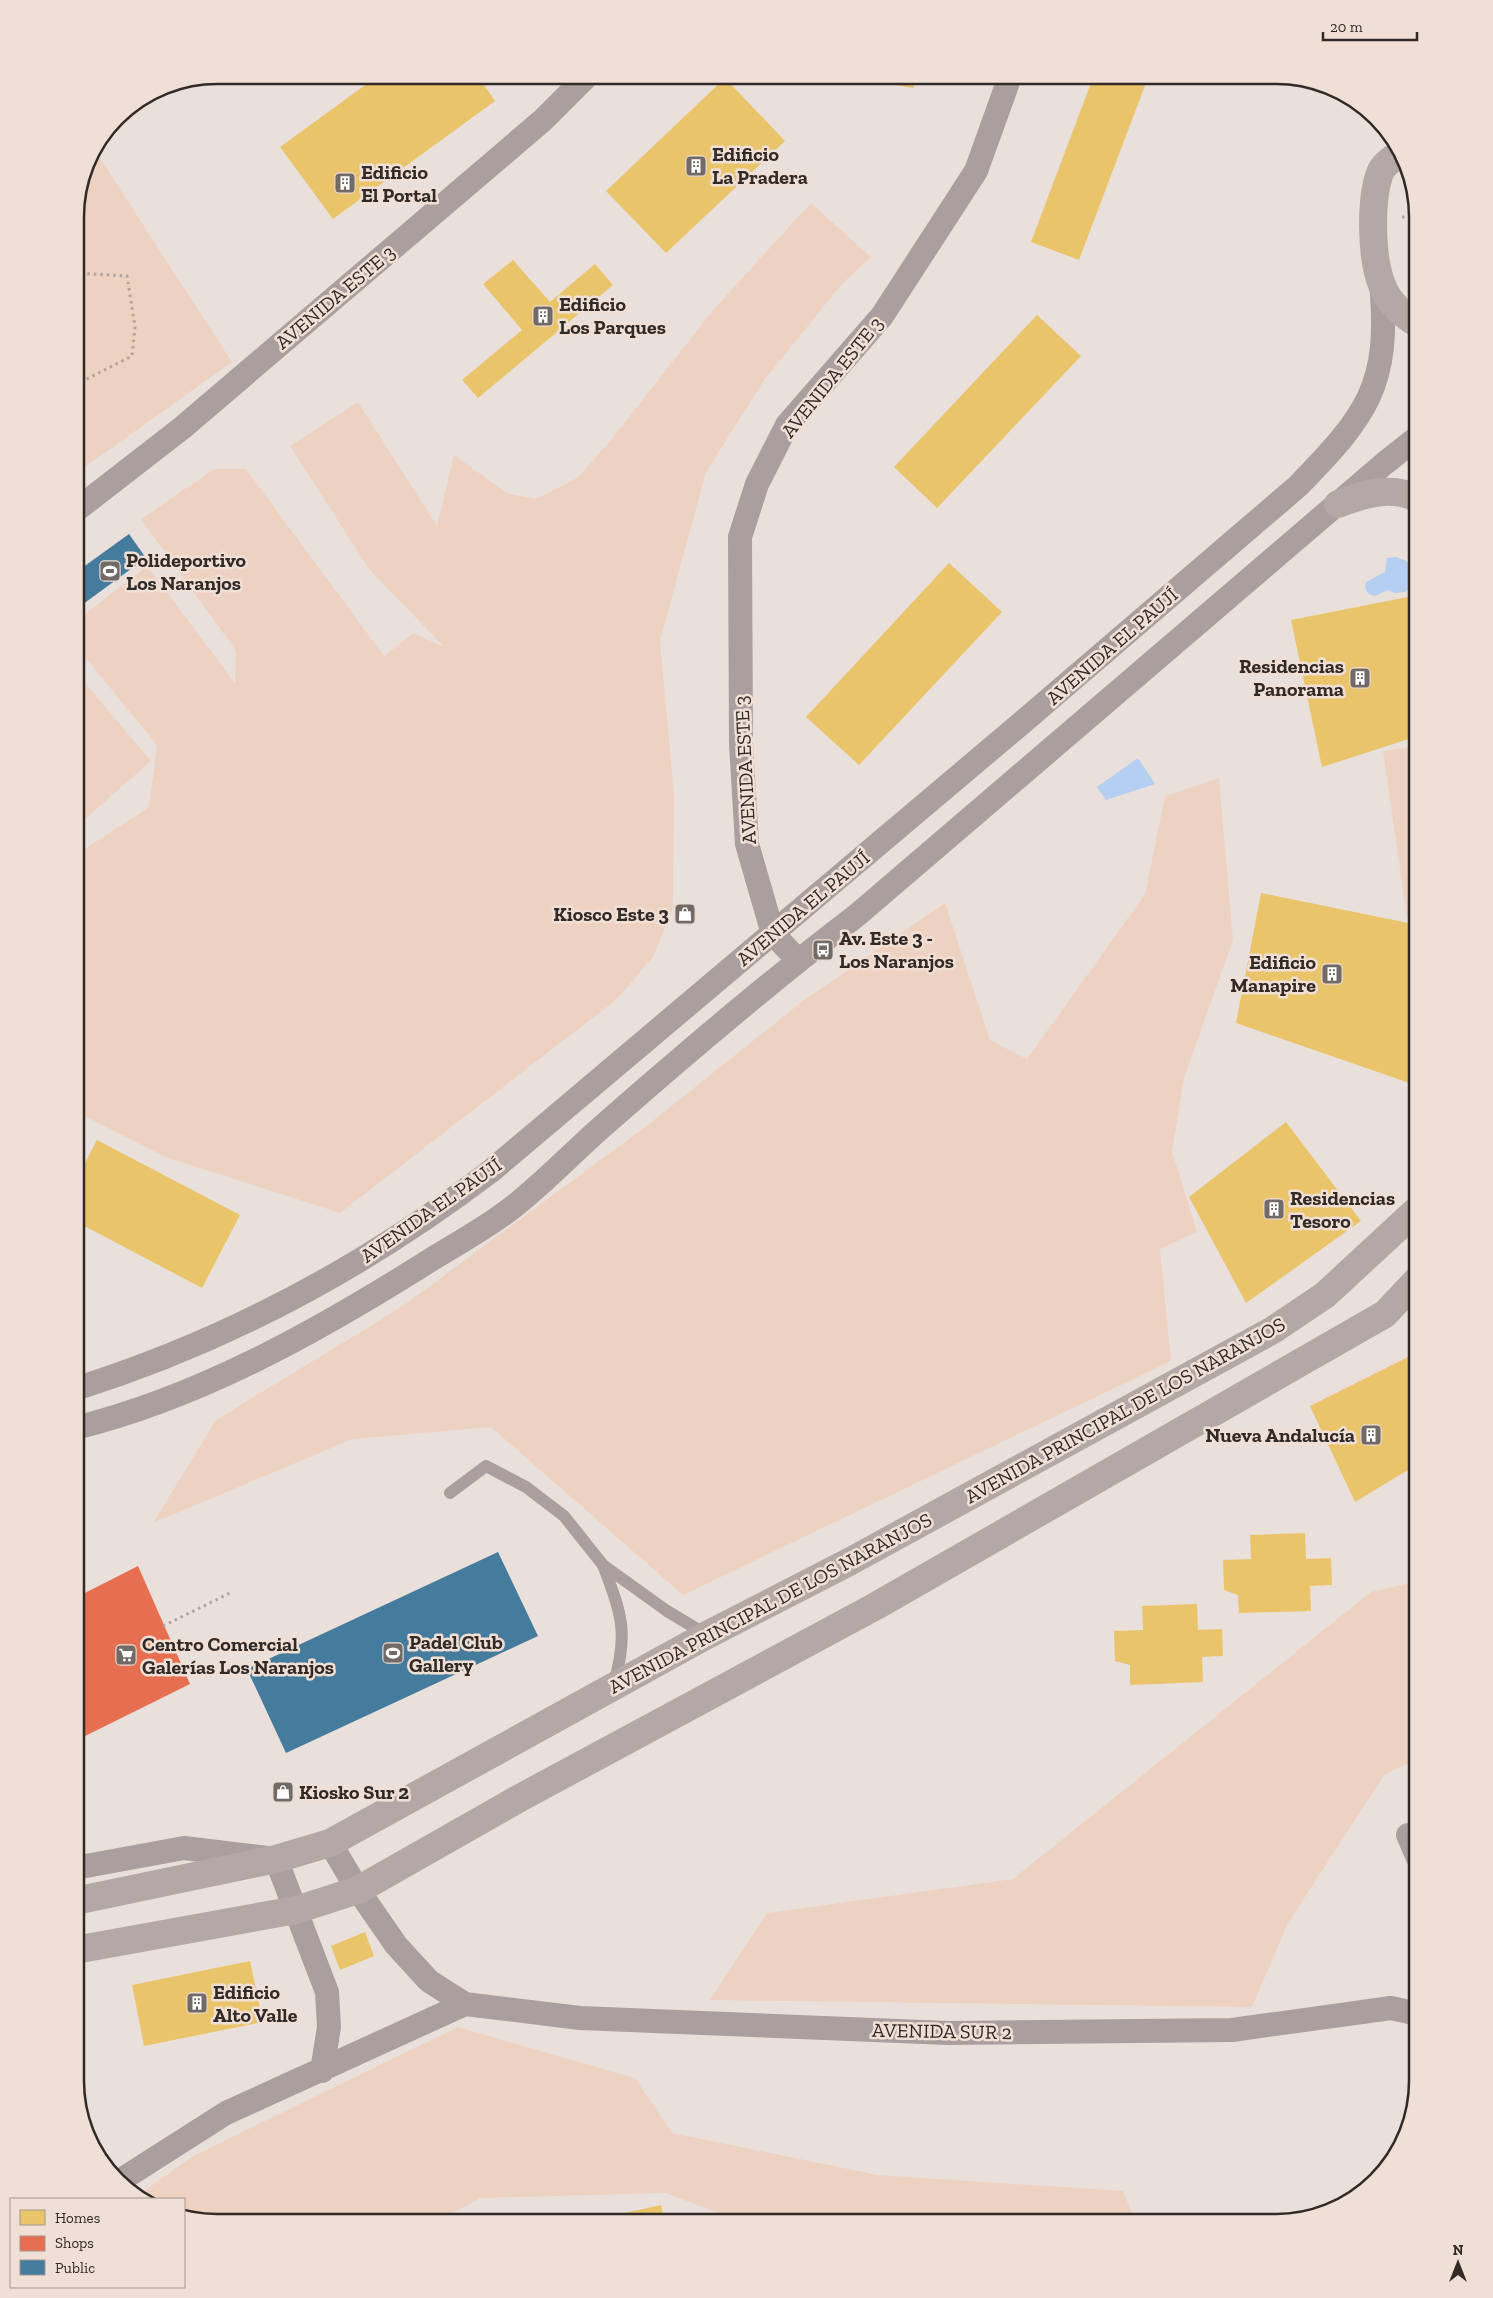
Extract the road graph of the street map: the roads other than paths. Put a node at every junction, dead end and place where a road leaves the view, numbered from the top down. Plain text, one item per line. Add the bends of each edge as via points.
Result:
1 (579, 84) edge
2 (1007, 84) edge
3 (1387, 142) edge
4 (1395, 157) edge
5 (1380, 172) junction
6 (1381, 284) junction
7 (1409, 321) edge
8 (1409, 445) edge
9 (1409, 496) edge
10 (84, 504) edge
11 (1338, 504) junction
12 (773, 934) junction
13 (798, 960) junction
14 (1409, 1217) edge
15 (1409, 1289) edge
16 (84, 1386) edge
17 (84, 1426) edge
18 (450, 1493) dead end
19 (603, 1565) junction
20 (707, 1635) junction
21 (613, 1687) junction
22 (330, 1843) junction
23 (276, 1859) junction
24 (84, 1866) edge
25 (358, 1890) junction
26 (84, 1898) edge
27 (296, 1910) junction
28 (84, 1948) edge
29 (465, 2004) junction
30 (1409, 2012) edge
31 (322, 2071) junction
32 (125, 2177) edge

1 - 10 street, AVENIDA ESTE 3 via 543,120 190,421
2 - 12 street, AVENIDA ESTE 3 via 976,171 882,316 787,425 757,484 740,537 742,744 747,844
3 - 5 main road
4 - 5 main road
5 - 6 main road via 1374,203 1373,238
6 - 7 main road
6 - 12 street, AVENIDA EL PAUJÍ via 1384,316 1379,371 1358,420 1323,460 1298,486
8 - 11 street, AVENIDA EL PAUJÍ
9 - 11 main road via 1379,492 1362,494
11 - 13 street, AVENIDA EL PAUJÍ via 856,916
12 - 13 street, AVENIDA ESTE 3
12 - 16 street, AVENIDA EL PAUJÍ via 451,1202 351,1265 273,1308 195,1346
13 - 17 street, AVENIDA EL PAUJÍ via 512,1208 468,1238 344,1313 263,1356 178,1395 119,1418
14 - 20 main road, AVENIDA PRINCIPAL DE LOS NARANJOS via 1325,1295 1273,1330 849,1562
15 - 25 main road via 1385,1314 876,1606 527,1794
18 - 19 lane via 486,1466 526,1487 564,1516
19 - 20 lane
19 - 21 lane via 620,1614 622,1634 622,1655
20 - 21 main road, AVENIDA PRINCIPAL DE LOS NARANJOS
21 - 22 main road, AVENIDA PRINCIPAL DE LOS NARANJOS
22 - 23 main road, AVENIDA PRINCIPAL DE LOS NARANJOS
22 - 25 street, AVENIDA SUR 2
23 - 24 street via 184,1848
23 - 26 main road, AVENIDA PRINCIPAL DE LOS NARANJOS
23 - 27 street
25 - 27 main road
25 - 29 street, AVENIDA SUR 2 via 396,1945 429,1981
27 - 28 main road
27 - 31 street via 327,1992 329,2027
29 - 30 street, AVENIDA SUR 2 via 580,2018 948,2033 1232,2030 1390,2008
29 - 31 street
31 - 32 street via 226,2113

